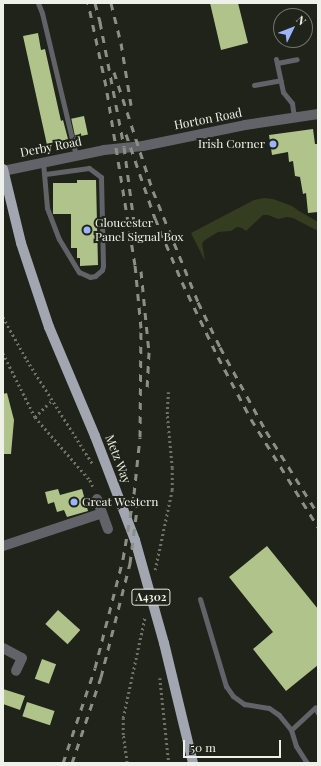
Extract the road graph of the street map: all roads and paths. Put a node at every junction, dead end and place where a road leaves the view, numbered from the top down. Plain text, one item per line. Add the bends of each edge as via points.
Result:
1 (38, 3) edge
2 (297, 59) dead end
3 (280, 80) junction
4 (254, 85) dead end
5 (318, 114) edge
6 (294, 117) junction
7 (104, 150) joint
8 (76, 156) junction
9 (42, 161) junction
10 (3, 170) edge
11 (45, 174) junction
12 (3, 317) edge
13 (3, 353) edge
14 (52, 400) junction
15 (35, 417) junction
16 (76, 440) dead end
17 (97, 499) joint
18 (102, 513) junction
19 (108, 529) dead end
20 (3, 546) edge
21 (200, 599) dead end
22 (3, 648) edge
23 (16, 671) dead end
24 (159, 672) dead end
25 (318, 712) edge
26 (291, 730) junction
27 (169, 763) edge
28 (193, 763) edge
29 (307, 763) edge

1 - 8 lane
2 - 3 lane via 277,61
3 - 4 lane
3 - 6 lane via 283,92 292,103
5 - 6 street, Horton Road
6 - 7 street, Horton Road via 143,146
7 - 8 street, Derby Road
8 - 9 street, Derby Road
9 - 10 street, Derby Road
9 - 11 lane
10 - 28 main road, Metz Way / A4302 via 13,214 49,327 135,540 164,643
11 - 11 lane via 47,208 59,239 79,272 90,277 95,276 103,266 101,177 89,168
12 - 14 path
13 - 15 path
14 - 15 path
14 - 16 path
15 - 17 path via 93,484
17 - 18 street
18 - 19 street
18 - 20 street
21 - 26 lane via 226,686 233,696 244,704 269,708 279,715
22 - 23 street via 22,658
24 - 27 path
25 - 26 lane via 314,708
26 - 29 lane via 296,746

